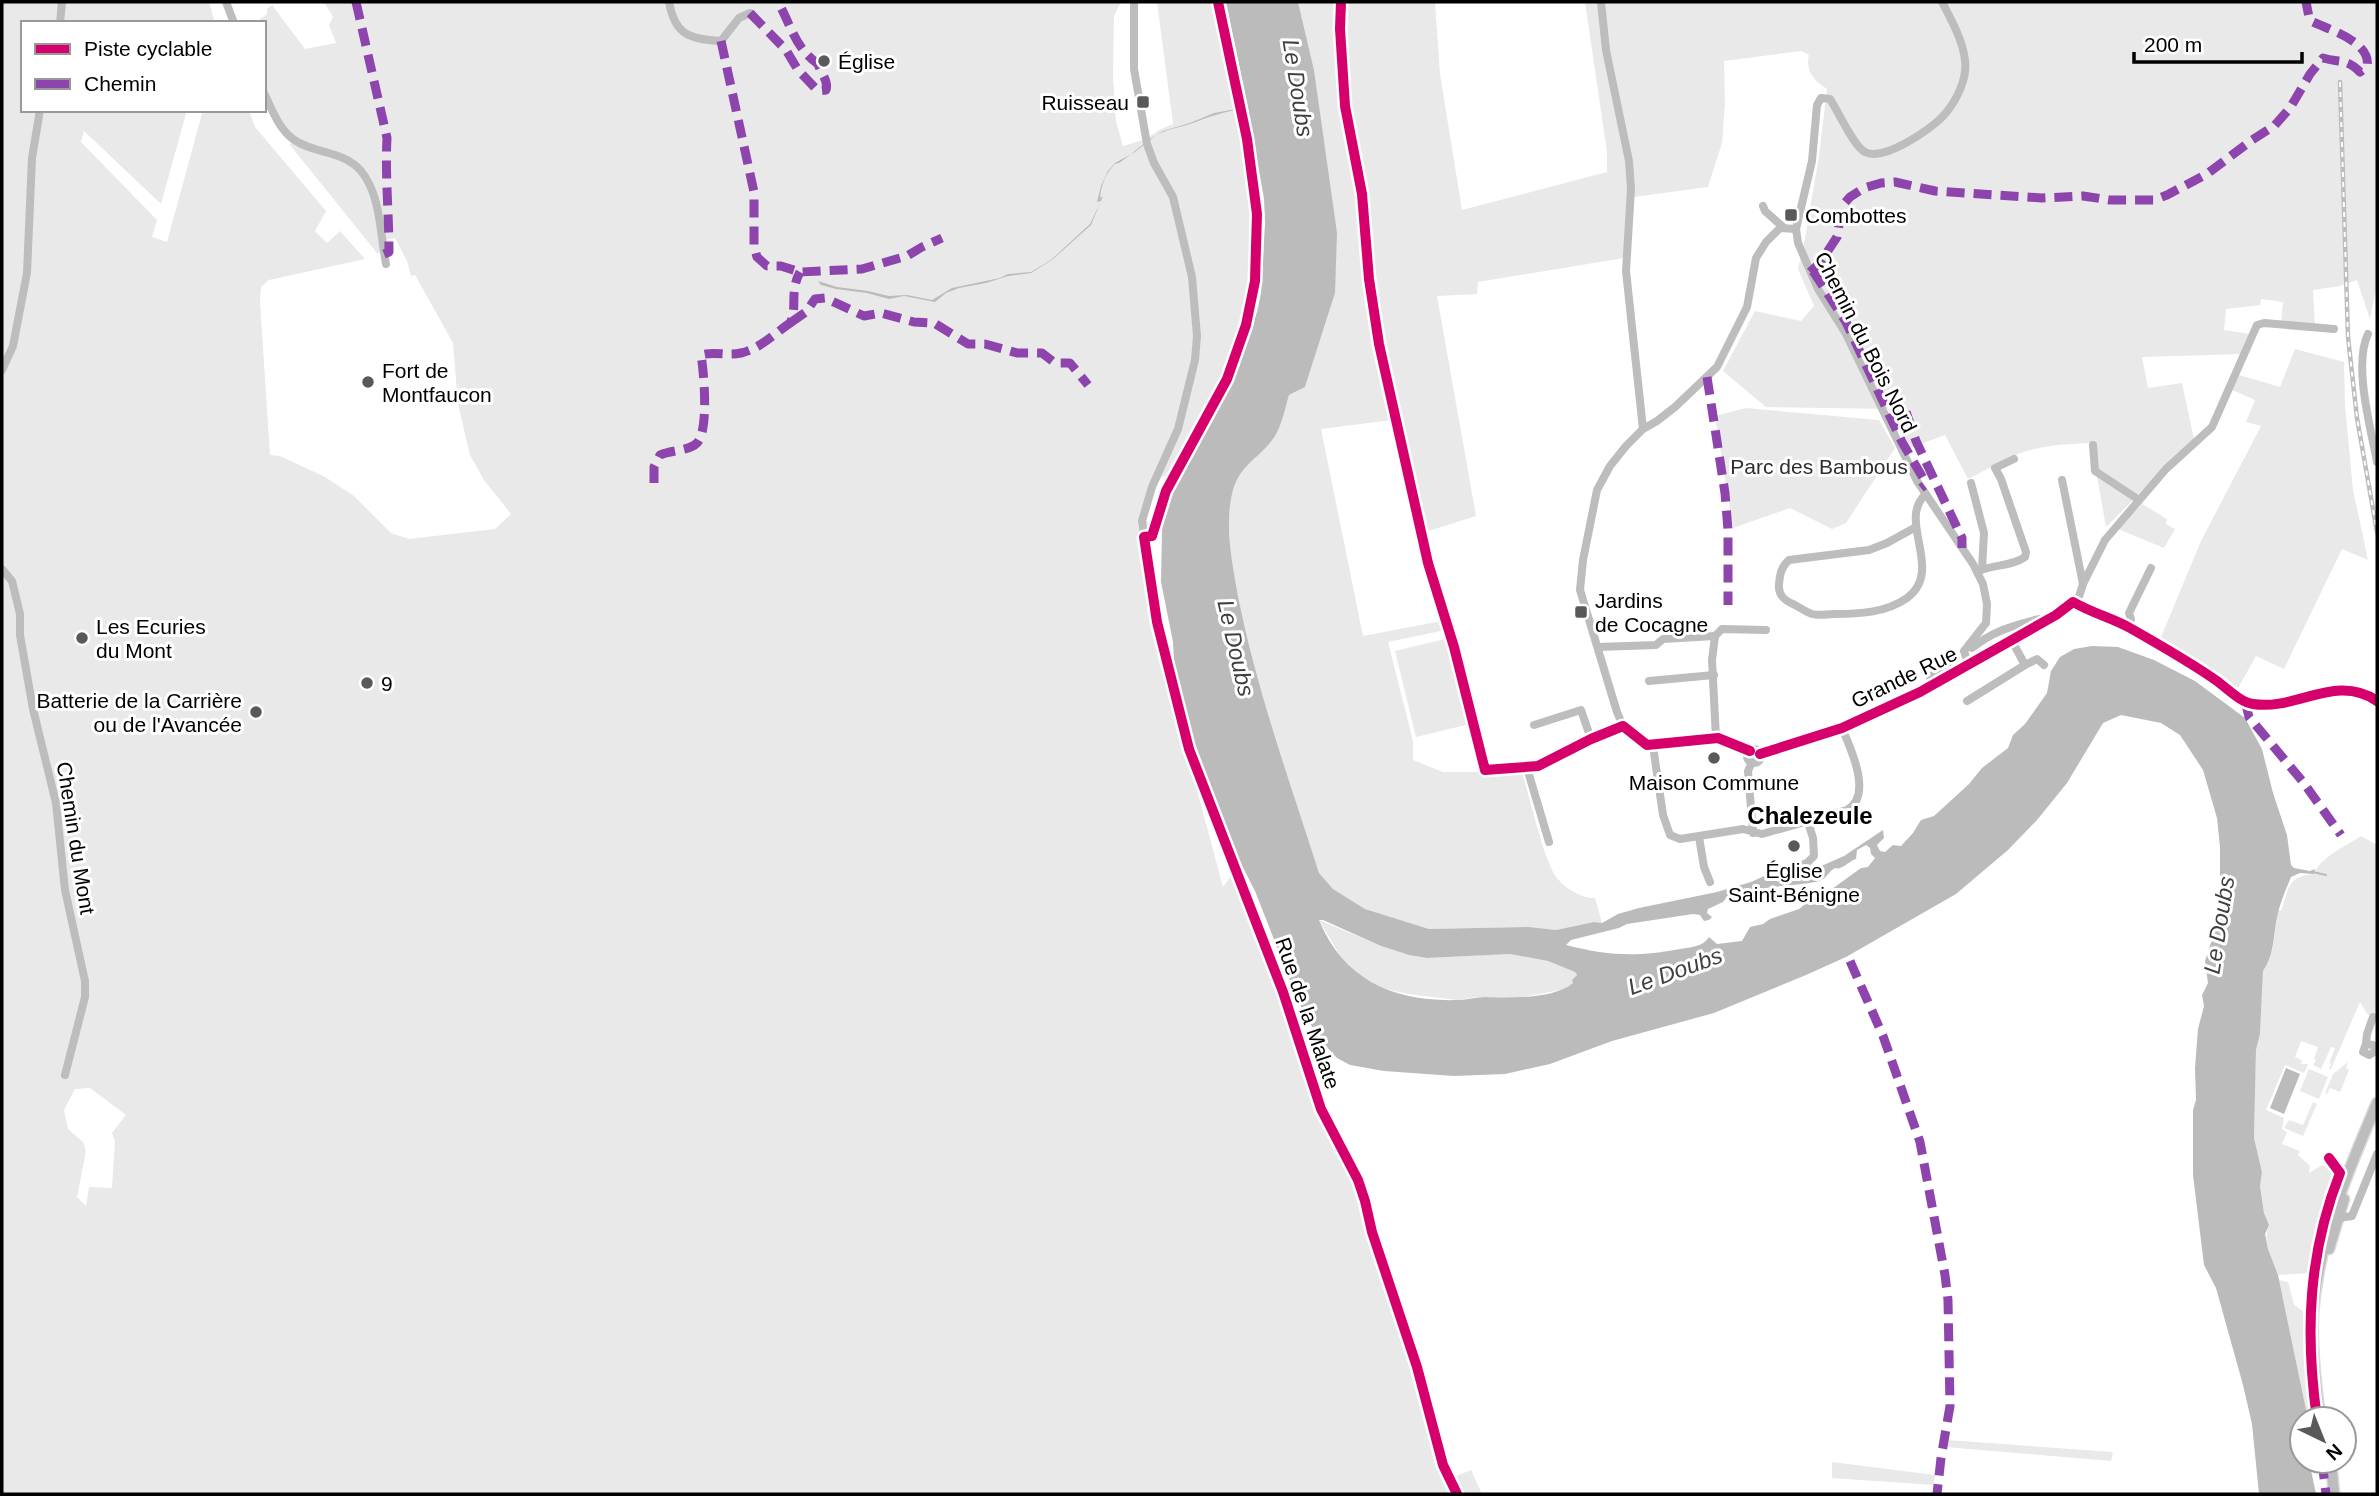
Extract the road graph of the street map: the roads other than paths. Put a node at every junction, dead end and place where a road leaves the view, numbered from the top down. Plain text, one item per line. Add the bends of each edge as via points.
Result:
1 (62, 2) edge
2 (226, 2) edge
3 (669, 2) edge
4 (1134, 2) edge
5 (1601, 2) edge
6 (1942, 2) edge
7 (750, 13) dead end
8 (60, 21) edge
9 (233, 21) edge
10 (266, 97) edge
11 (40, 112) edge
12 (1763, 206) dead end
13 (1783, 227) junction
14 (1796, 229) junction
15 (386, 264) dead end
16 (2334, 329) dead end
17 (2368, 334) dead end
18 (2, 370) edge
19 (1643, 429) junction
20 (2093, 445) dead end
21 (2014, 459) dead end
22 (2377, 462) edge
23 (2062, 480) dead end
24 (1971, 483) dead end
25 (1926, 494) junction
26 (2139, 500) junction
27 (1916, 527) junction
28 (2151, 568) dead end
29 (2, 569) edge
30 (1980, 570) junction
31 (2081, 587) junction
32 (2074, 606) junction
33 (2043, 622) junction
34 (2130, 628) junction
35 (1766, 630) dead end
36 (1715, 636) junction
37 (2012, 641) junction
38 (1598, 647) junction
39 (1970, 650) dead end
40 (1950, 662) dead end
41 (2044, 665) dead end
42 (1969, 666) junction
43 (2025, 666) junction
44 (1714, 675) junction
45 (1649, 681) dead end
46 (1932, 686) junction
47 (1967, 701) dead end
48 (2377, 701) edge
49 (1534, 725) dead end
50 (1623, 726) junction
51 (1842, 728) junction
52 (1591, 738) junction
53 (1716, 738) junction
54 (1653, 746) junction
55 (1750, 751) junction
56 (1760, 754) junction
57 (1752, 762) junction
58 (1527, 768) junction
59 (1485, 771) dead end
60 (1808, 822) junction
61 (1753, 833) junction
62 (1699, 837) junction
63 (1549, 842) dead end
64 (1791, 869) dead end
65 (1710, 882) dead end
66 (2373, 1017) dead end
67 (2373, 1028) edge
68 (2373, 1046) edge
69 (65, 1075) dead end
70 (2377, 1103) edge
71 (2377, 1119) edge
72 (2377, 1154) edge
73 (2349, 1171) junction
74 (2339, 1219) junction
75 (2321, 1405) edge
76 (2322, 1405) edge
77 (2330, 1475) edge
78 (1457, 1494) edge
79 (2332, 1494) edge

1 - 8 street
2 - 9 street
3 - 7 street via 673,20 682,32 696,38 721,41 739,18
4 - 78 street, Rue de la Malate via 1135,69 1147,142 1173,197 1192,277 1198,336 1178,429 1142,521 1157,622 1189,749 1283,992 1321,1109 1358,1180 1439,1451
5 - 19 street via 1629,161 1626,271
6 - 14 street, Chemin du Bois Nord via 1963,50 1965,72 1955,101 1938,121 1900,146 1876,155 1862,151 1830,99 1818,101 1812,161
10 - 15 street via 282,129 294,140 341,156 360,171 375,198
11 - 18 street via 32,158 27,273 13,346
12 - 13 street
13 - 14 street
13 - 19 street via 1756,258 1747,307 1717,367 1675,407
14 - 25 street, Chemin du Bois Nord via 1818,289 1846,334
16 - 26 street via 2264,323 2255,328 2212,427
17 - 22 street via 2362,347 2364,385
19 - 38 street via 1610,466 1595,498 1580,590
20 - 26 street via 2095,471
21 - 30 street via 1995,468 2025,557
23 - 31 street
24 - 30 street via 1984,533
25 - 27 street via 1917,506
25 - 30 street, Chemin du Bois Nord
26 - 31 street via 2105,540
27 - 27 street via 1922,575 1917,588 1898,604 1859,614 1813,614 1779,593 1781,570 1789,560 1869,550
28 - 34 street via 2129,613
29 - 69 street, Chemin du Mont via 12,581 20,614 33,709 56,803 65,890 85,981
30 - 42 street, Chemin du Bois Nord via 1987,610 1984,627 1964,651
31 - 32 street
32 - 33 street, Grande Rue
32 - 34 street
33 - 37 street, Grande Rue
33 - 39 street via 2004,628
34 - 48 street via 2253,704 2347,689
35 - 36 street via 1722,629
36 - 38 street
36 - 44 street
37 - 42 street, Grande Rue
37 - 43 street
38 - 50 street
40 - 46 street via 1930,677
41 - 43 street via 2037,659
42 - 46 street, Grande Rue
43 - 47 street
44 - 45 street
44 - 53 street
46 - 51 street, Grande Rue
49 - 52 street via 1581,710
50 - 52 street
50 - 54 street via 1643,744
51 - 56 street, Grande Rue
51 - 60 street via 1855,760 1860,794 1847,810
52 - 58 street
53 - 54 street
53 - 55 street
54 - 62 street via 1670,835
55 - 56 street
55 - 57 street
56 - 57 street via 1759,760
57 - 61 street via 1748,771
58 - 59 street
58 - 63 street
60 - 61 street via 1772,833
60 - 64 street via 1814,856
61 - 62 street via 1743,829
62 - 65 street
66 - 67 street
67 - 68 street
70 - 73 main road
71 - 74 main road
72 - 74 street via 2352,1216
73 - 74 main road via 2336,1214
73 - 75 main road via 2332,1215 2317,1277 2313,1354
74 - 76 main road via 2325,1264 2318,1318
77 - 79 main road

